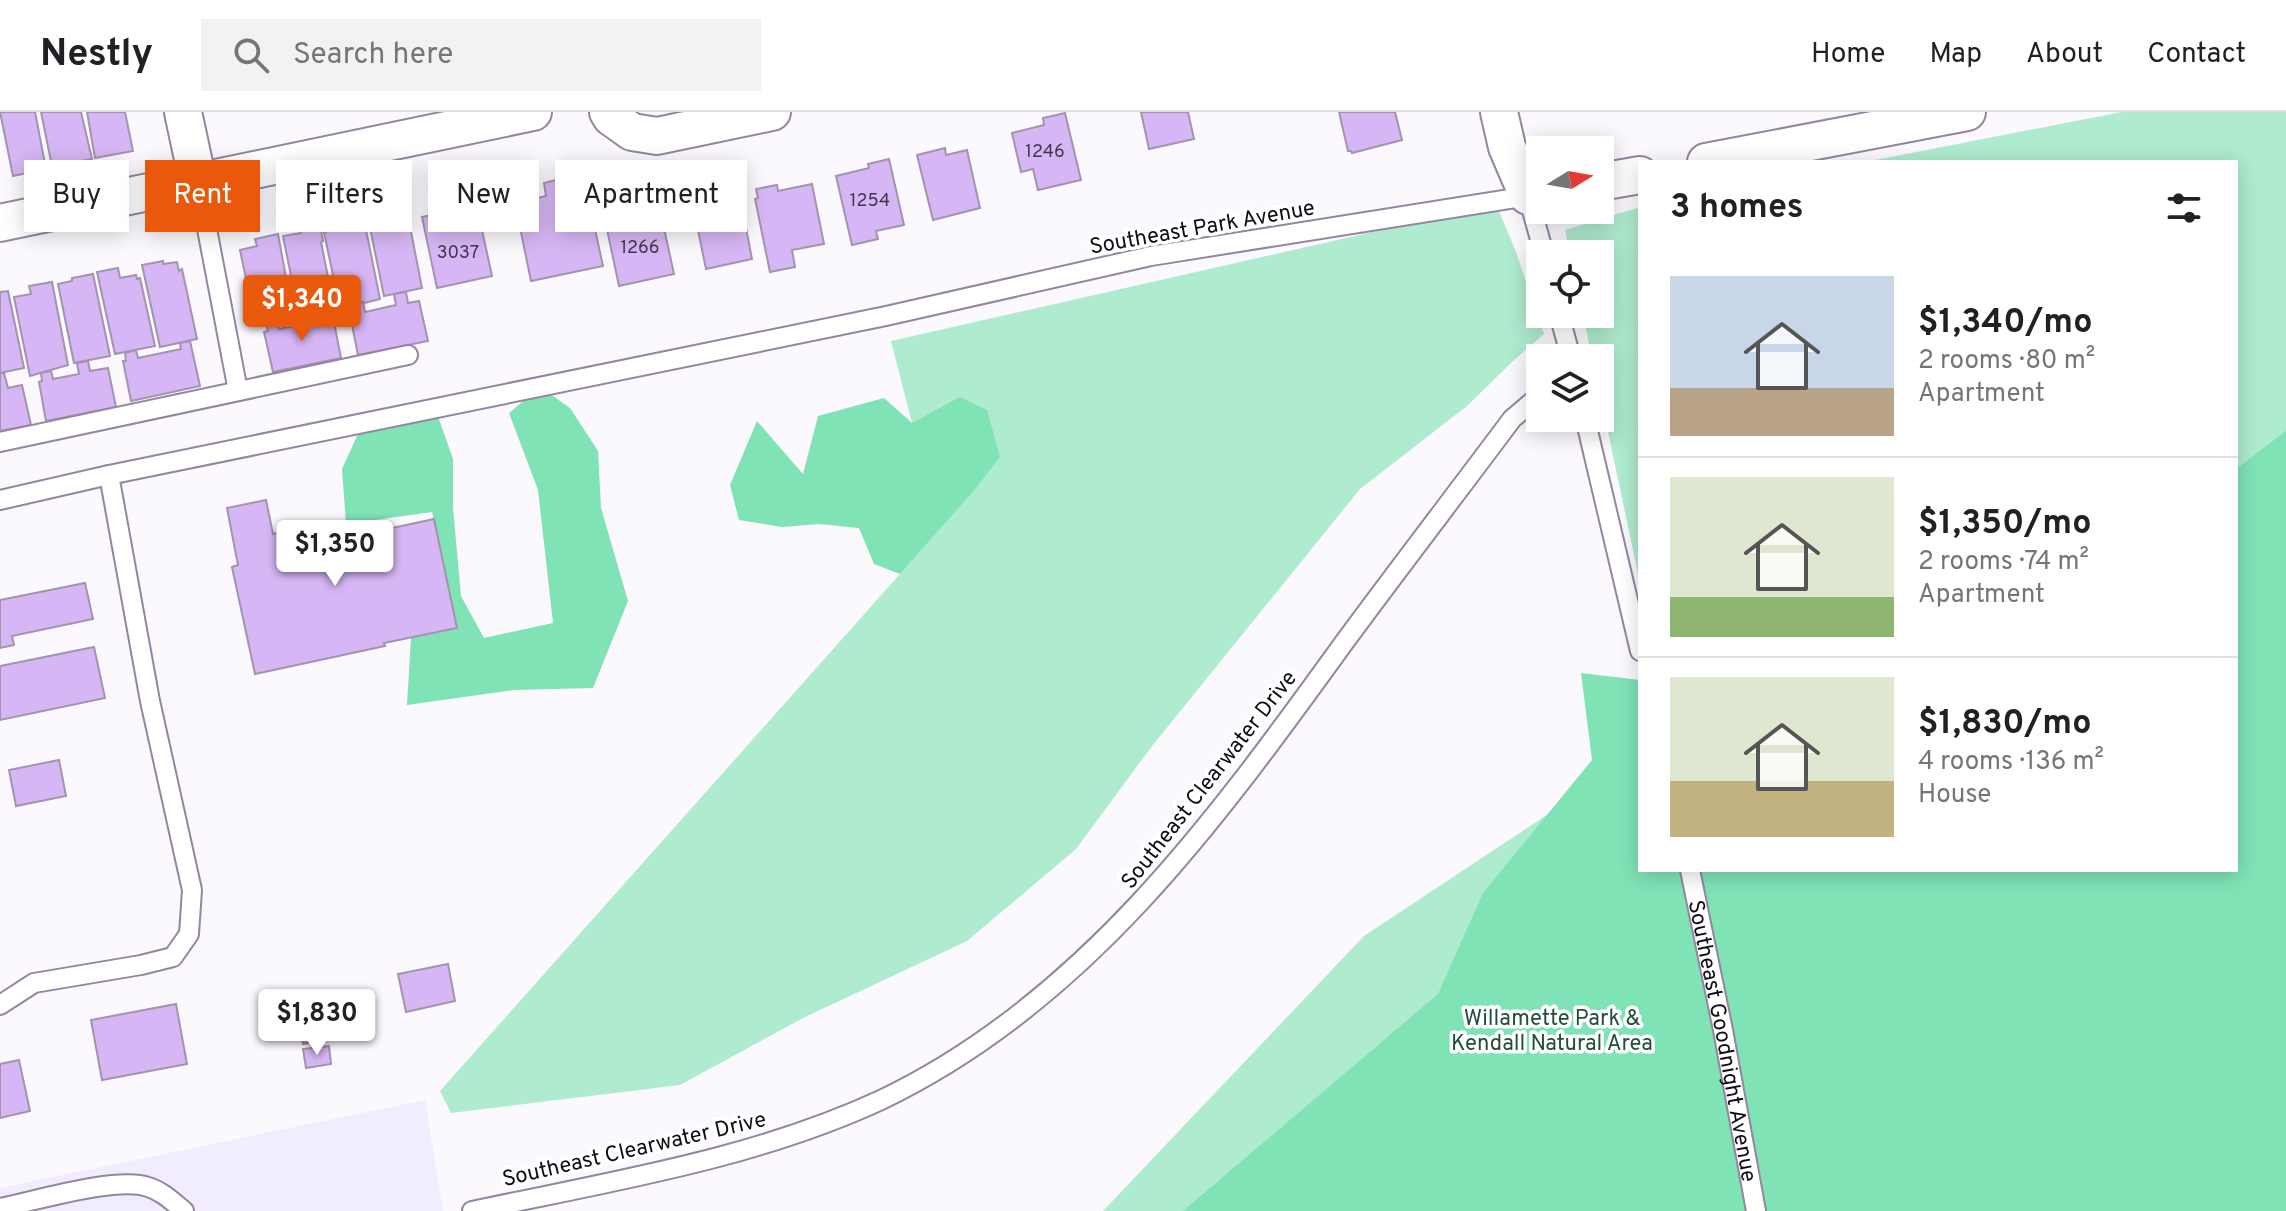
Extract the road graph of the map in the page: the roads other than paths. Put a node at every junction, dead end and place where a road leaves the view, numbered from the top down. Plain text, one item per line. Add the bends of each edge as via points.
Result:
1 (183, 112) edge
2 (533, 112) edge
3 (608, 112) edge
4 (772, 112) edge
5 (1499, 112) edge
6 (1967, 112) edge
7 (193, 160) edge
8 (1716, 160) edge
9 (260, 169) edge
10 (1638, 175) edge
11 (1614, 180) edge
12 (1526, 181) edge
13 (145, 193) edge
14 (1526, 196) edge
15 (0, 223) edge
16 (208, 232) edge
17 (408, 355) dead end
18 (238, 391) junction
19 (1526, 407) edge
20 (1588, 432) edge
21 (0, 442) edge
22 (109, 475) junction
23 (0, 500) edge
24 (1638, 643) edge
25 (1690, 872) edge
26 (0, 1005) edge
27 (0, 1208) edge
28 (184, 1211) edge
29 (472, 1211) edge
30 (1756, 1211) edge

1 - 7 street
2 - 9 street
3 - 4 street via 632,132 657,136
5 - 12 street via 1507,147
6 - 8 street
10 - 11 street
13 - 15 street
14 - 22 lane, Southeast Park Avenue via 1151,256 886,316
16 - 18 lane
17 - 18 lane
18 - 21 lane
19 - 29 lane, Southeast Clearwater Drive via 1181,858 1056,985 1007,1024 879,1101 794,1134 655,1173
20 - 24 lane
22 - 23 lane, Southeast Park Avenue
22 - 26 lane via 150,701 192,890 189,934 173,957 34,983
25 - 30 lane, Southeast Goodnight Avenue
27 - 28 lane via 118,1183 146,1186

